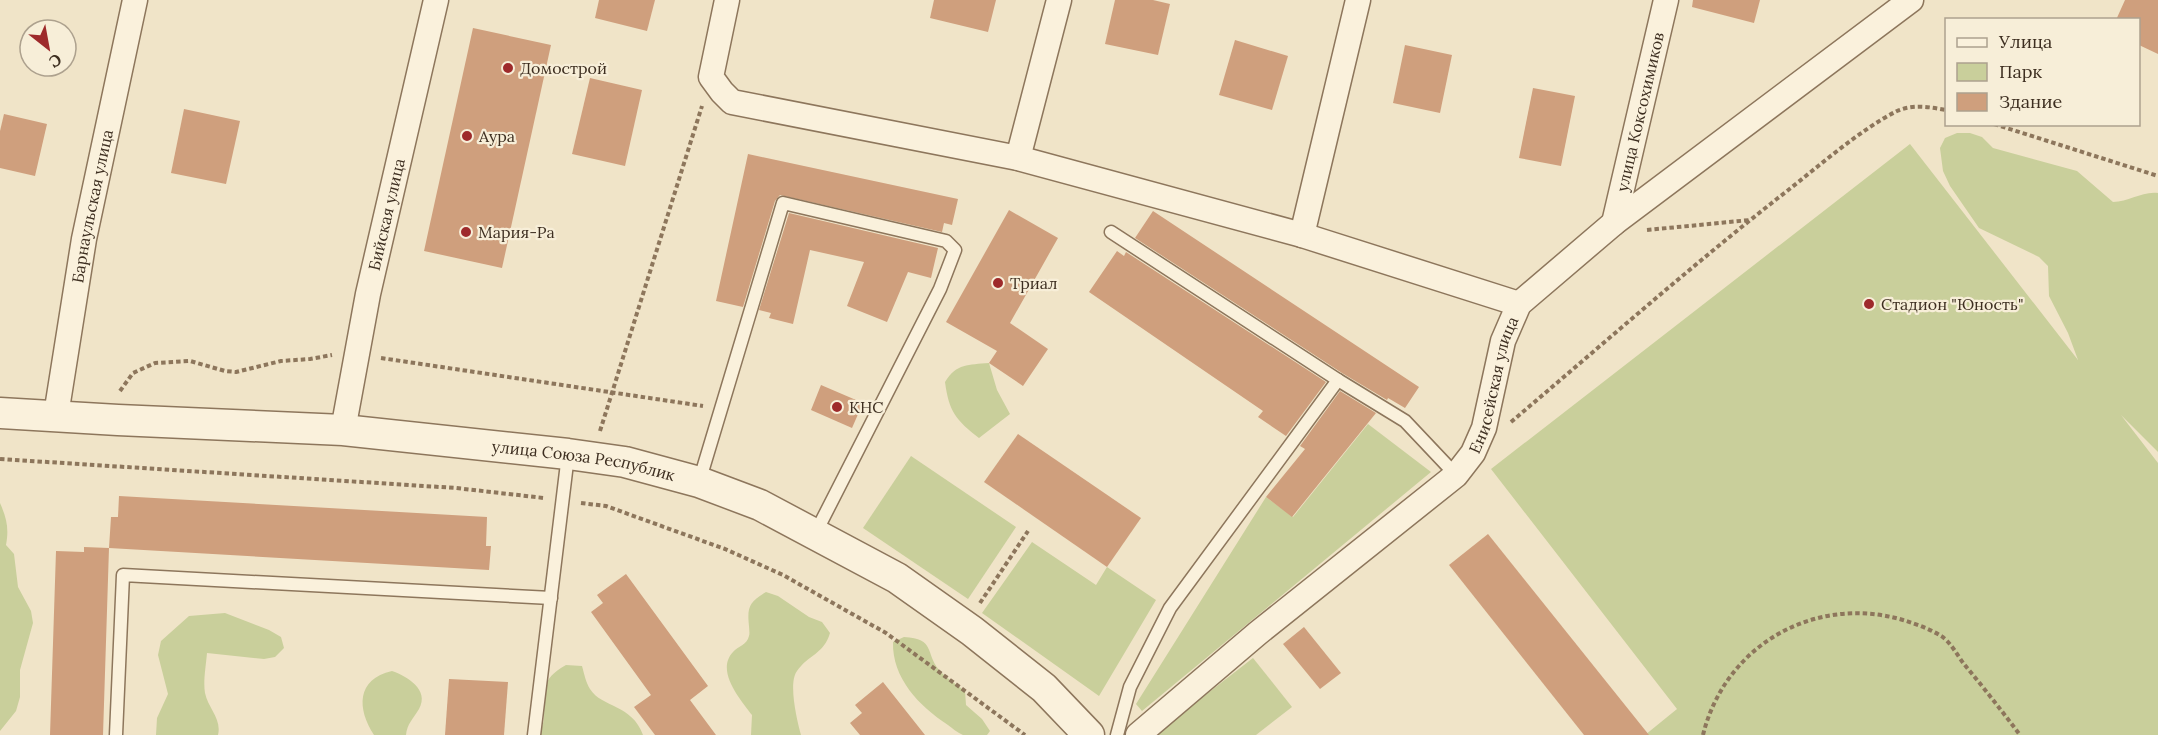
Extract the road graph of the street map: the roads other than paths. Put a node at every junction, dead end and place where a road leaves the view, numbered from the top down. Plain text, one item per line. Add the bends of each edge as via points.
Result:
1 (135, 0) edge
2 (436, 0) edge
3 (727, 0) edge
4 (1059, 0) edge
5 (1358, 0) edge
6 (1666, 0) edge
7 (1911, 0) edge
8 (1018, 158) junction
9 (1608, 228) junction
10 (1111, 232) dead end
11 (1302, 235) junction
12 (1519, 304) junction
13 (1338, 380) junction
14 (0, 413) edge
15 (56, 416) junction
16 (343, 430) junction
17 (579, 455) junction
18 (1456, 475) junction
19 (699, 482) junction
20 (815, 534) junction
21 (551, 598) junction
22 (116, 735) edge
23 (534, 735) edge
24 (1089, 735) edge
25 (1117, 735) edge
26 (1138, 735) edge

1 - 15 street, Барнаульская улица via 84,238
2 - 16 street, Бийская улица via 368,294
3 - 8 street via 711,76 732,102
4 - 8 street
5 - 11 street
6 - 9 street, улица Коксохимиков
7 - 9 street, Енисейская улица
8 - 11 street
9 - 12 street, Енисейская улица
10 - 13 lane
11 - 12 street
12 - 18 street, Енисейская улица via 1503,341 1484,428 1473,453
13 - 18 lane via 1405,421
13 - 25 lane via 1170,608 1130,687
14 - 15 street, улица Союза Республик
15 - 16 street, улица Союза Республик
16 - 17 street, улица Союза Республик
17 - 19 street, улица Союза Республик via 625,462
17 - 21 lane via 562,501
18 - 26 street, Енисейская улица via 1258,633
19 - 20 street, улица Союза Республик via 760,505
19 - 20 lane via 783,203 946,241 955,250 940,289
20 - 24 street, улица Союза Республик via 897,578 964,626 1044,688
21 - 22 lane via 123,575
21 - 23 lane

